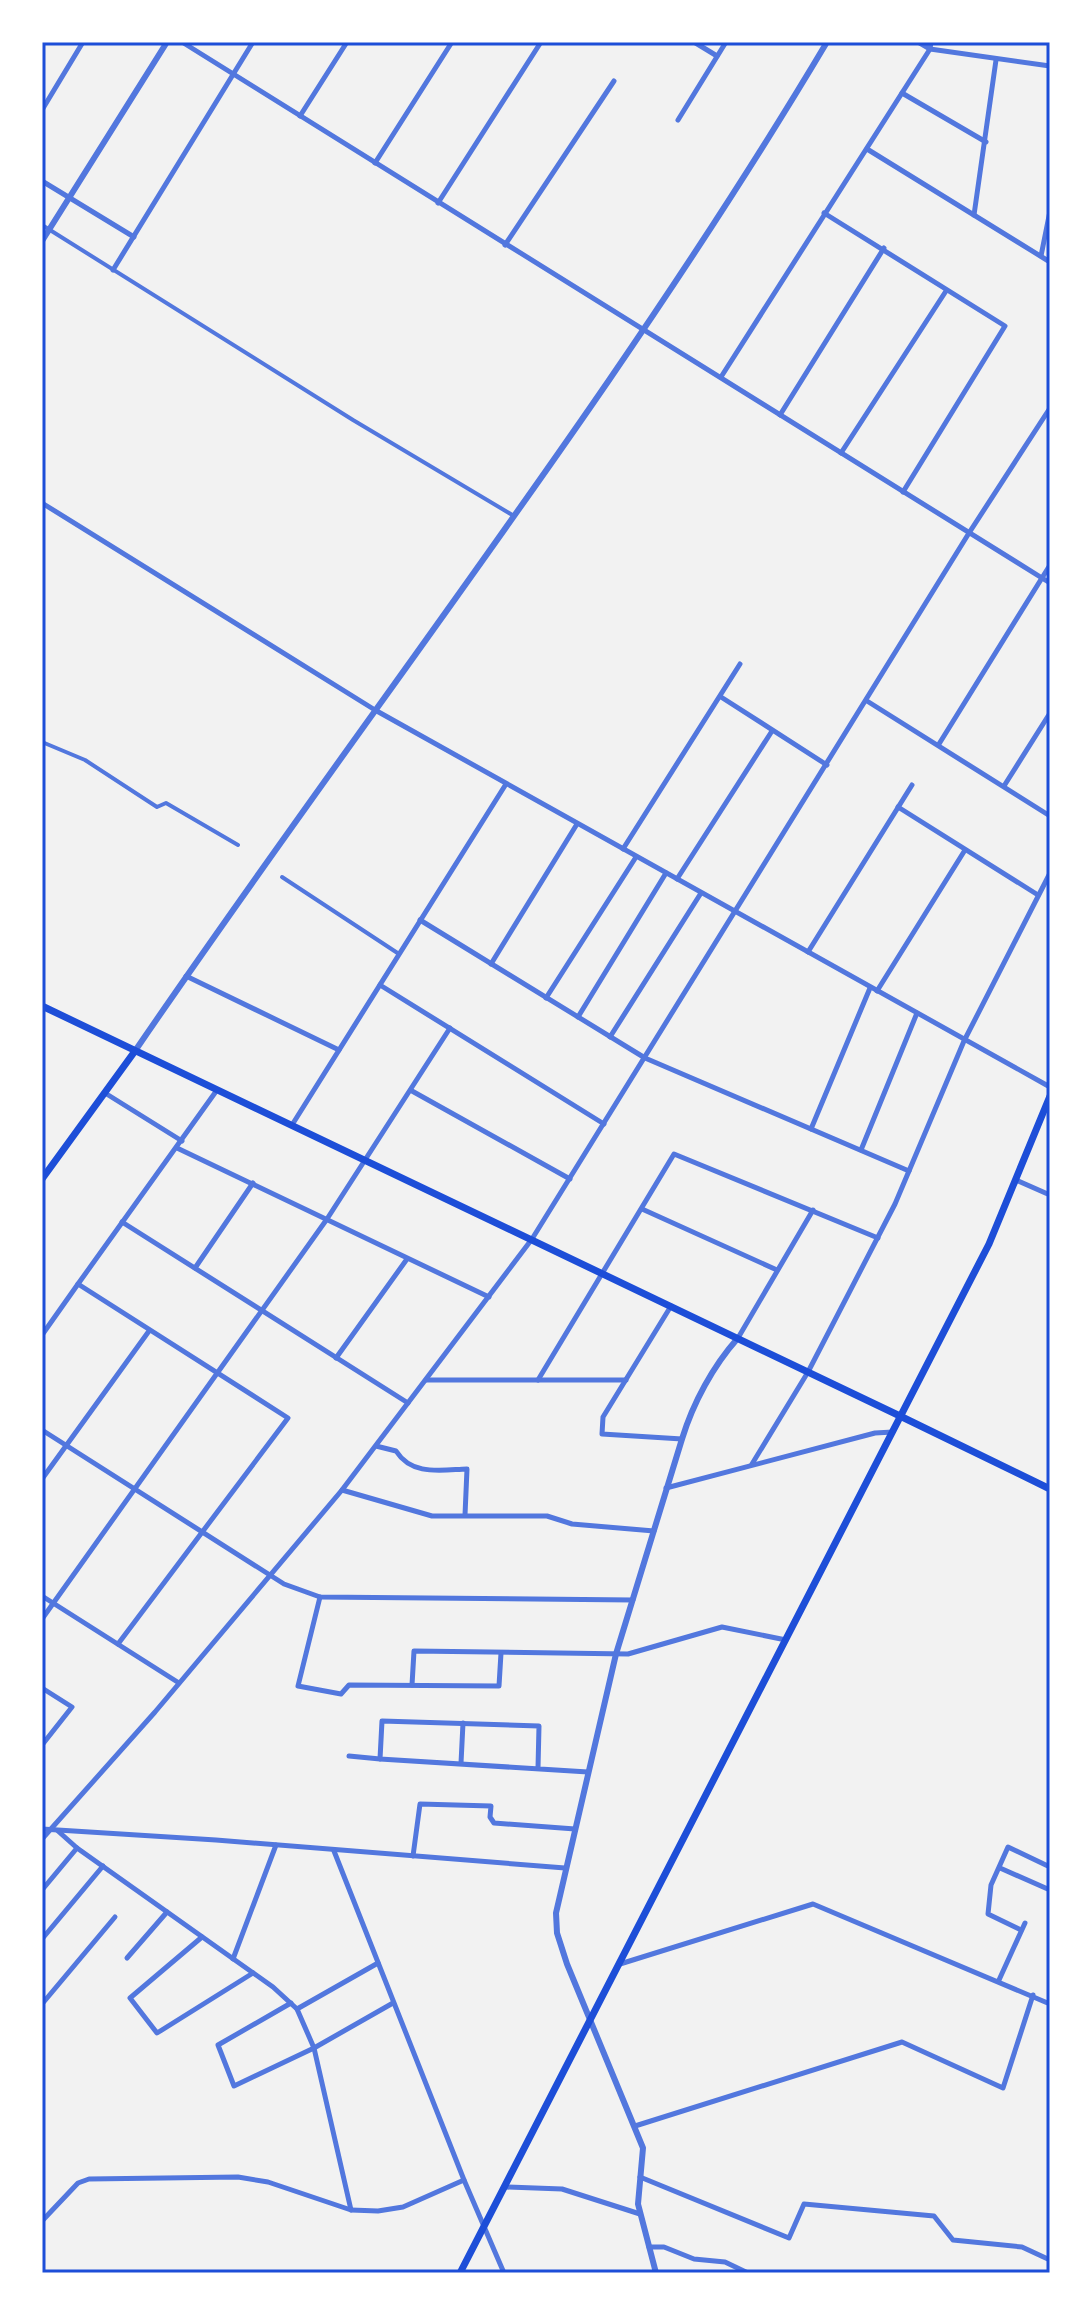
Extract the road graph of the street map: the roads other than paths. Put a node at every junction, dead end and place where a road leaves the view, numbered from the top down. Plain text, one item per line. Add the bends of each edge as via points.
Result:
1 (83, 42) edge
2 (167, 42) edge
3 (182, 42) edge
4 (253, 42) edge
5 (347, 42) edge
6 (452, 42) edge
7 (541, 42) edge
8 (694, 42) edge
9 (726, 42) edge
10 (827, 42) edge
11 (918, 42) edge
12 (931, 46) edge
13 (717, 56) junction
14 (996, 60) junction
15 (1050, 66) edge
16 (233, 75) junction
17 (614, 81) dead end
18 (902, 93) junction
19 (42, 110) edge
20 (300, 116) junction
21 (678, 120) dead end
22 (986, 142) junction
23 (867, 149) junction
24 (375, 163) junction
25 (42, 181) edge
26 (69, 198) junction
27 (438, 203) junction
28 (1050, 211) edge
29 (824, 213) junction
30 (974, 215) junction
31 (42, 225) edge
32 (49, 229) junction
33 (134, 237) junction
34 (42, 241) edge
35 (505, 245) junction
36 (884, 248) junction
37 (1041, 256) junction
38 (1050, 262) edge
39 (113, 270) junction
40 (946, 291) junction
41 (644, 331) junction
42 (721, 377) junction
43 (1050, 408) edge
44 (780, 415) junction
45 (841, 453) junction
46 (903, 492) junction
47 (42, 503) edge
48 (514, 516) junction
49 (969, 533) junction
50 (1050, 565) edge
51 (1042, 578) junction
52 (1050, 583) edge
53 (740, 664) dead end
54 (721, 697) junction
55 (867, 701) junction
56 (375, 710) junction
57 (1050, 713) edge
58 (772, 731) junction
59 (42, 742) edge
60 (939, 744) junction
61 (827, 765) junction
62 (506, 784) junction
63 (912, 785) dead end
64 (1004, 786) junction
65 (898, 807) junction
66 (1050, 816) edge
67 (577, 824) junction
68 (238, 845) dead end
69 (623, 849) junction
70 (965, 850) junction
71 (636, 857) junction
72 (666, 873) junction
73 (1050, 873) edge
74 (282, 877) dead end
75 (677, 879) junction
76 (701, 893) junction
77 (1038, 895) junction
78 (736, 912) junction
79 (420, 920) junction
80 (808, 952) junction
81 (399, 954) junction
82 (491, 964) junction
83 (186, 976) junction
84 (380, 985) junction
85 (873, 990) junction
86 (546, 998) junction
87 (42, 1006) edge
88 (917, 1013) junction
89 (578, 1017) junction
90 (450, 1028) junction
91 (610, 1037) junction
92 (964, 1041) junction
93 (339, 1050) junction
94 (135, 1051) junction
95 (645, 1058) junction
96 (1050, 1087) edge
97 (217, 1089) junction
98 (412, 1091) junction
99 (104, 1092) junction
100 (1050, 1096) edge
101 (604, 1124) junction
102 (292, 1125) junction
103 (811, 1129) junction
104 (182, 1141) junction
105 (177, 1148) junction
106 (861, 1150) junction
107 (367, 1161) junction
108 (909, 1171) junction
109 (42, 1179) edge
110 (570, 1179) junction
111 (1016, 1180) junction
112 (253, 1183) junction
113 (1050, 1195) edge
114 (642, 1209) junction
115 (813, 1210) junction
116 (327, 1219) junction
117 (122, 1222) junction
118 (878, 1238) junction
119 (532, 1239) junction
120 (407, 1259) junction
121 (195, 1268) junction
122 (777, 1270) junction
123 (601, 1272) junction
124 (78, 1284) junction
125 (489, 1297) junction
126 (672, 1306) junction
127 (262, 1311) junction
128 (149, 1331) junction
129 (42, 1335) edge
130 (738, 1338) junction
131 (336, 1358) junction
132 (808, 1372) junction
133 (218, 1373) junction
134 (425, 1380) junction
135 (538, 1380) junction
136 (626, 1380) junction
137 (408, 1403) junction
138 (900, 1416) junction
139 (42, 1430) edge
140 (893, 1432) junction
141 (682, 1439) junction
142 (66, 1445) junction
143 (376, 1446) junction
144 (752, 1464) junction
145 (42, 1479) edge
146 (666, 1488) junction
147 (1050, 1489) edge
148 (134, 1490) junction
149 (342, 1490) junction
150 (465, 1515) junction
151 (202, 1531) junction
152 (654, 1531) junction
153 (271, 1576) junction
154 (42, 1596) edge
155 (320, 1597) junction
156 (633, 1600) junction
157 (54, 1603) junction
158 (42, 1619) edge
159 (787, 1640) junction
160 (118, 1644) junction
161 (501, 1653) junction
162 (616, 1654) junction
163 (179, 1683) junction
164 (412, 1685) junction
165 (42, 1688) edge
166 (463, 1723) junction
167 (42, 1745) edge
168 (349, 1756) dead end
169 (380, 1759) junction
170 (461, 1763) junction
171 (538, 1768) junction
172 (588, 1772) junction
173 (575, 1829) junction
174 (46, 1830) edge
175 (58, 1831) junction
176 (42, 1839) edge
177 (276, 1845) junction
178 (77, 1848) junction
179 (334, 1851) junction
180 (413, 1856) junction
181 (103, 1866) junction
182 (1050, 1867) edge
183 (565, 1868) junction
184 (1000, 1868) junction
185 (42, 1890) edge
186 (1050, 1890) edge
187 (167, 1912) junction
188 (115, 1917) dead end
189 (202, 1937) junction
190 (42, 1939) edge
191 (127, 1958) dead end
192 (233, 1959) junction
193 (378, 1963) junction
194 (619, 1964) junction
195 (253, 1973) junction
196 (999, 1980) junction
197 (1033, 1995) junction
198 (291, 2003) junction
199 (393, 2003) junction
200 (42, 2004) edge
201 (1050, 2004) edge
202 (297, 2009) junction
203 (591, 2018) junction
204 (314, 2048) junction
205 (635, 2126) junction
206 (640, 2177) junction
207 (464, 2180) junction
208 (505, 2187) junction
209 (351, 2210) junction
210 (640, 2214) junction
211 (42, 2221) edge
212 (484, 2226) junction
213 (649, 2247) junction
214 (1050, 2260) edge
215 (460, 2273) edge
216 (504, 2273) edge
217 (656, 2273) edge
218 (748, 2273) edge

1 - 19 street
2 - 26 street
3 - 16 street
4 - 16 street
5 - 20 street
6 - 24 street
7 - 27 street
8 - 13 street
9 - 13 street
10 - 41 street
11 - 12 street
12 - 14 street
12 - 18 street
13 - 21 street
14 - 15 street
14 - 22 street
16 - 20 street
16 - 33 street
17 - 35 street
18 - 22 street
18 - 23 street
20 - 24 street
22 - 30 street
23 - 29 street
23 - 30 street
24 - 27 street
25 - 26 street
26 - 32 street
26 - 33 street
27 - 35 street
28 - 37 street
29 - 36 street
29 - 42 street
30 - 37 street
31 - 32 street
32 - 34 street
32 - 39 street
33 - 39 street
35 - 41 street
36 - 40 street
36 - 44 street
37 - 38 street
39 - 48 street
40 - 45 street
40 - 46 street via 1005,326
41 - 42 street
41 - 48 street
42 - 44 street
43 - 49 street
44 - 45 street
45 - 46 street
46 - 49 street
47 - 56 street
48 - 56 street
49 - 51 street
49 - 55 street
50 - 51 street
51 - 52 street
51 - 60 street
53 - 54 street
54 - 58 street
54 - 69 street
55 - 60 street
55 - 61 street
56 - 62 street
56 - 83 street
57 - 64 street
58 - 61 street
58 - 75 street
59 - 68 street via 85,760 157,807 166,803
60 - 64 street
61 - 78 street
62 - 67 street
62 - 79 street
63 - 65 street
64 - 66 street
65 - 70 street
65 - 80 street
67 - 69 street
67 - 82 street
69 - 71 street
70 - 77 street
70 - 85 street
71 - 72 street
71 - 86 street
72 - 75 street
72 - 89 street
73 - 77 street
74 - 81 street
75 - 76 street
76 - 78 street
76 - 91 street
77 - 92 street
78 - 80 street
78 - 95 street
79 - 81 street
79 - 82 street
80 - 85 street
81 - 84 street
82 - 86 street
83 - 93 street
83 - 94 street
84 - 90 street
84 - 93 street
85 - 88 street
85 - 103 street
86 - 89 street
87 - 94 main road
88 - 92 street
88 - 106 street
89 - 91 street
90 - 98 street
90 - 101 street
91 - 95 street
92 - 96 street
92 - 108 street
93 - 102 street
94 - 97 main road
94 - 99 main road
95 - 101 street
95 - 103 street
97 - 102 main road
97 - 104 street
98 - 107 street
98 - 110 street
99 - 104 street
99 - 109 main road
100 - 111 main road
101 - 110 street
102 - 107 main road
103 - 106 street
104 - 105 street
105 - 112 street
105 - 117 street
106 - 108 street
107 - 116 street
107 - 119 main road
108 - 118 street
110 - 119 street
111 - 113 street
111 - 138 main road via 989,1244
112 - 116 street
112 - 121 street
114 - 115 street via 674,1154
114 - 122 street
114 - 123 street
115 - 118 street
115 - 122 street
116 - 120 street
116 - 127 street
117 - 121 street
117 - 124 street
118 - 132 street
119 - 123 main road
119 - 125 street
120 - 125 street
120 - 131 street
121 - 127 street
122 - 130 street
123 - 126 main road
123 - 135 street
124 - 128 street
124 - 129 street
125 - 134 street
126 - 130 main road
126 - 136 street
127 - 131 street
127 - 133 street
128 - 133 street
128 - 142 street
130 - 132 main road
130 - 141 street via 690,1412
131 - 137 street
132 - 138 main road
132 - 144 street
133 - 148 street
133 - 151 street via 288,1418
134 - 135 street
134 - 137 street
135 - 136 street
136 - 141 street via 603,1417 602,1434
137 - 143 street
138 - 140 main road
138 - 147 main road
139 - 142 street
140 - 144 street
140 - 159 main road
141 - 146 street
142 - 145 street
142 - 148 street
143 - 149 street
143 - 150 street via 396,1451 403,1462 423,1470 467,1469
144 - 146 street
146 - 152 street
148 - 151 street
148 - 157 street
149 - 150 street via 432,1516
149 - 153 street
150 - 152 street via 547,1516 572,1524
151 - 153 street
151 - 160 street
152 - 156 street
153 - 155 street
153 - 163 street
154 - 157 street
155 - 156 street
155 - 164 street via 298,1686 341,1694 349,1685
156 - 162 street
157 - 158 street
157 - 160 street
159 - 162 street via 722,1627
159 - 194 main road
160 - 163 street
161 - 162 street
161 - 164 street via 499,1686
161 - 164 street via 414,1651
162 - 172 street
163 - 174 street
165 - 167 street via 72,1707
166 - 169 street via 382,1721
166 - 170 street
166 - 171 street via 539,1726
168 - 169 street
169 - 170 street
170 - 171 street
171 - 172 street
172 - 173 street
173 - 180 street via 494,1823 491,1806 420,1804
173 - 183 street
174 - 175 street
174 - 176 street
175 - 177 street
175 - 178 street
177 - 179 street
177 - 192 street
178 - 181 street
178 - 185 street
179 - 180 street
179 - 193 street
180 - 183 street
181 - 187 street
181 - 190 street
182 - 184 street via 1008,1847
183 - 203 street via 557,1933
184 - 186 street
184 - 196 street via 991,1885 988,1914 1023,1926
187 - 189 street
187 - 191 street
188 - 200 street
189 - 192 street
189 - 195 street via 130,1998 157,2033
192 - 195 street
193 - 199 street
193 - 202 street
194 - 196 street via 813,1904
194 - 203 main road
195 - 198 street
196 - 197 street
197 - 201 street
197 - 205 street via 1003,2088 902,2042
198 - 202 street
198 - 204 street via 218,2045 234,2086
199 - 204 street
199 - 207 street
202 - 204 street
203 - 205 street
203 - 208 main road
204 - 209 street
205 - 206 street via 643,2148
206 - 210 street
206 - 214 street via 789,2238 804,2204 934,2216 953,2240 1022,2247
207 - 209 street via 403,2207
207 - 212 street
208 - 210 street via 562,2189
208 - 212 main road
209 - 211 street via 238,2177 89,2179 78,2183
210 - 213 street
212 - 215 main road
212 - 216 street
213 - 217 street
213 - 218 street via 725,2262

